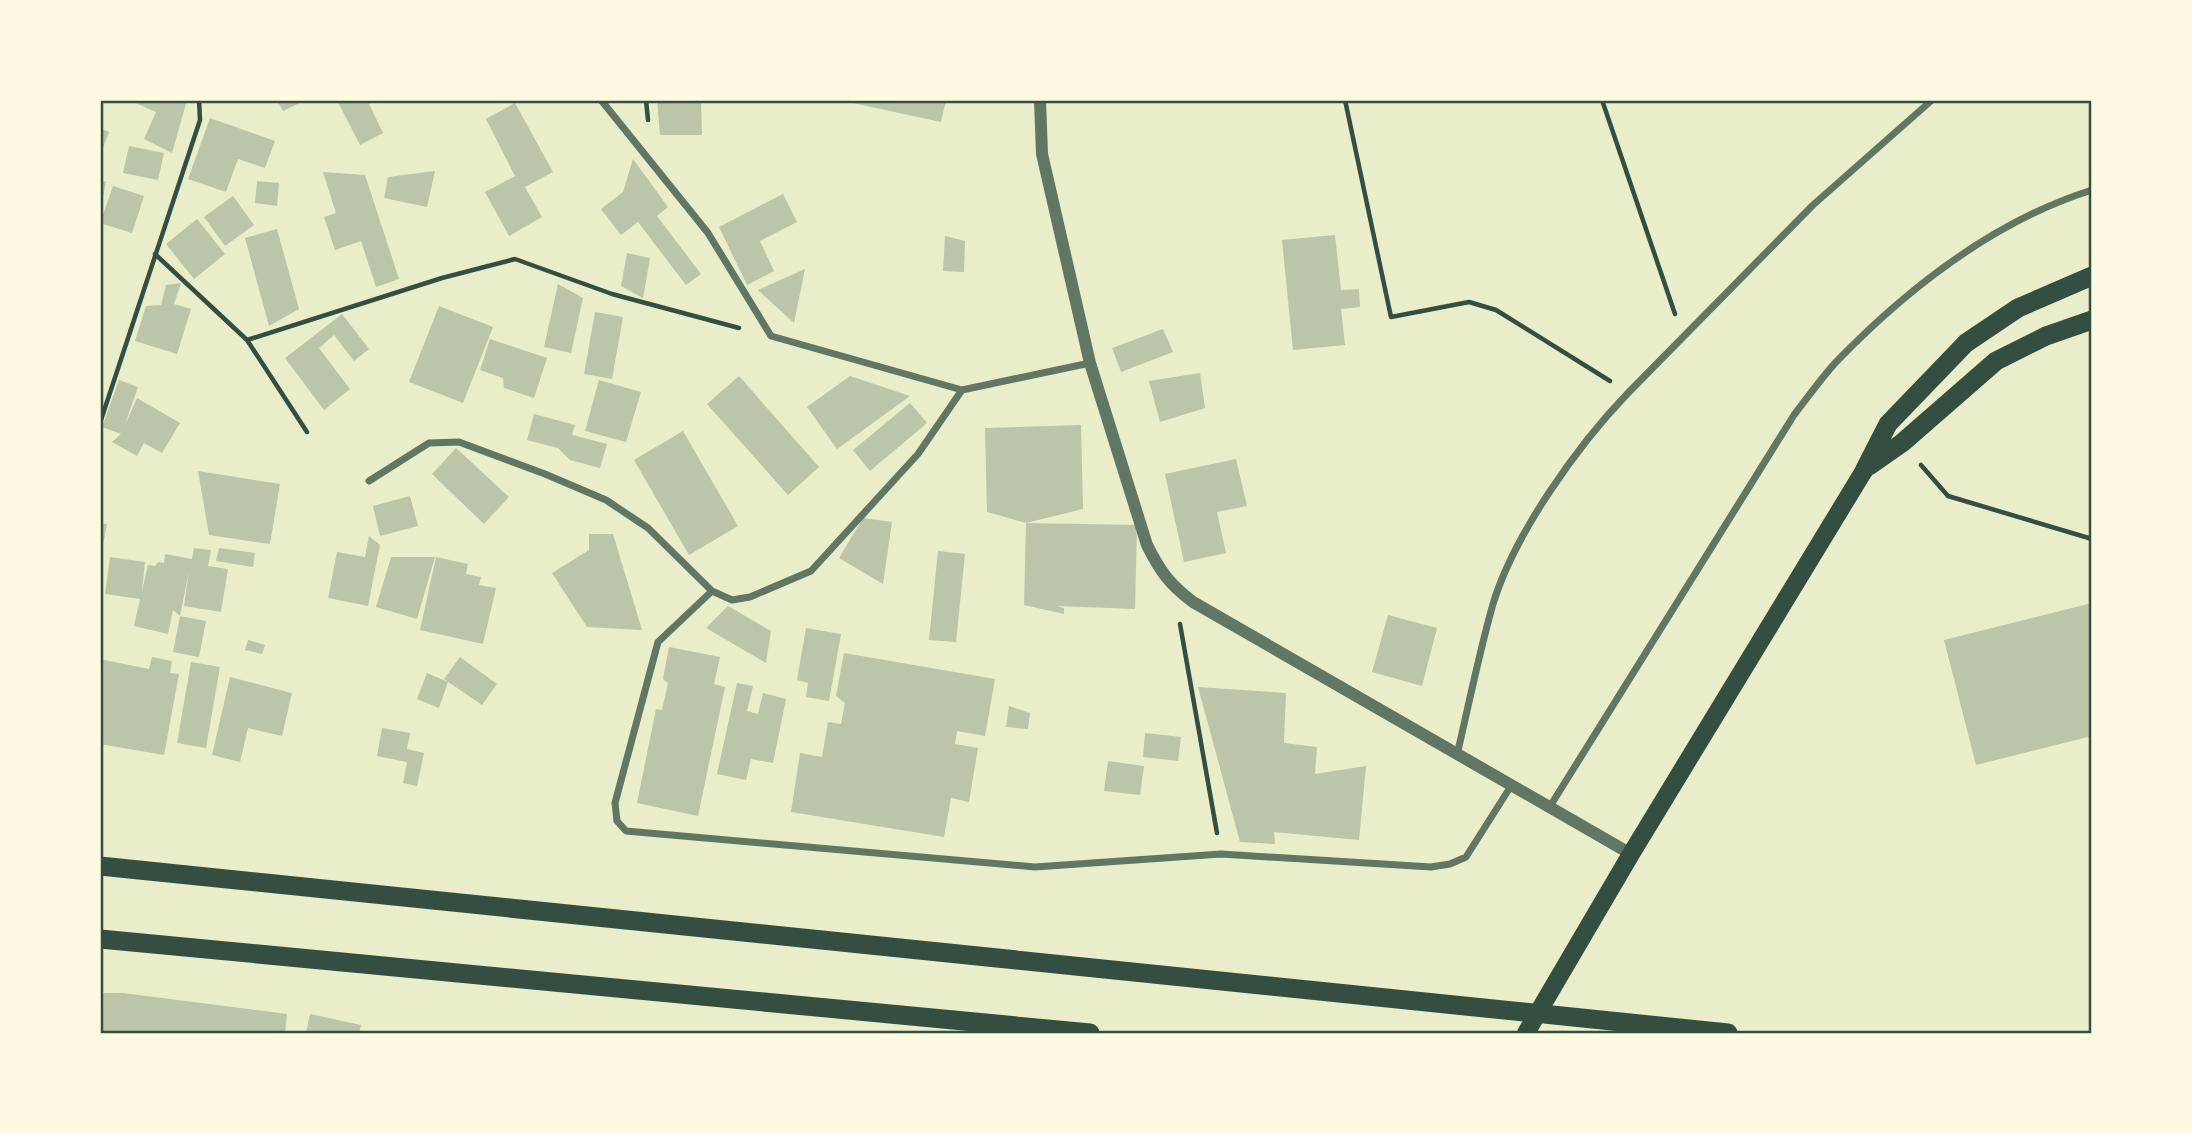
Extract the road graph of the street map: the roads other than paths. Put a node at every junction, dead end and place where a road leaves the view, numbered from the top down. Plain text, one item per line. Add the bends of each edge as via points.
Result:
1 (601, 100) edge
2 (1040, 100) edge
3 (1932, 100) edge
4 (2092, 190) edge
5 (2092, 276) edge
6 (2092, 320) edge
7 (1090, 363) junction
8 (962, 390) junction
9 (1865, 468) junction
10 (369, 481) dead end
11 (712, 591) junction
12 (1457, 755) junction
13 (1511, 786) junction
14 (1549, 808) junction
15 (1632, 854) junction
16 (100, 866) edge
17 (103, 941) edge
18 (1089, 1033) edge
19 (1526, 1033) edge
20 (1728, 1033) edge

1 - 8 street via 708,233 771,336
2 - 7 street via 1042,154
3 - 12 street via 1813,205 1628,393 1550,491 1514,552 1494,602
4 - 14 street via 2010,224 1938,271 1836,362 1794,415
5 - 9 highway via 2018,308 1966,344 1888,424
6 - 9 highway via 1996,361 1902,443
7 - 8 street
7 - 12 street via 1147,545 1174,587
8 - 11 street via 918,454 811,571 750,597 732,600
9 - 15 main road
10 - 11 street via 429,443 459,442 606,500 648,528
11 - 13 street via 658,642 615,803 617,821 626,831 1034,867 1221,854 1432,867 1466,857
12 - 13 street
13 - 14 street
14 - 15 street
15 - 19 main road
16 - 20 highway
17 - 18 highway

